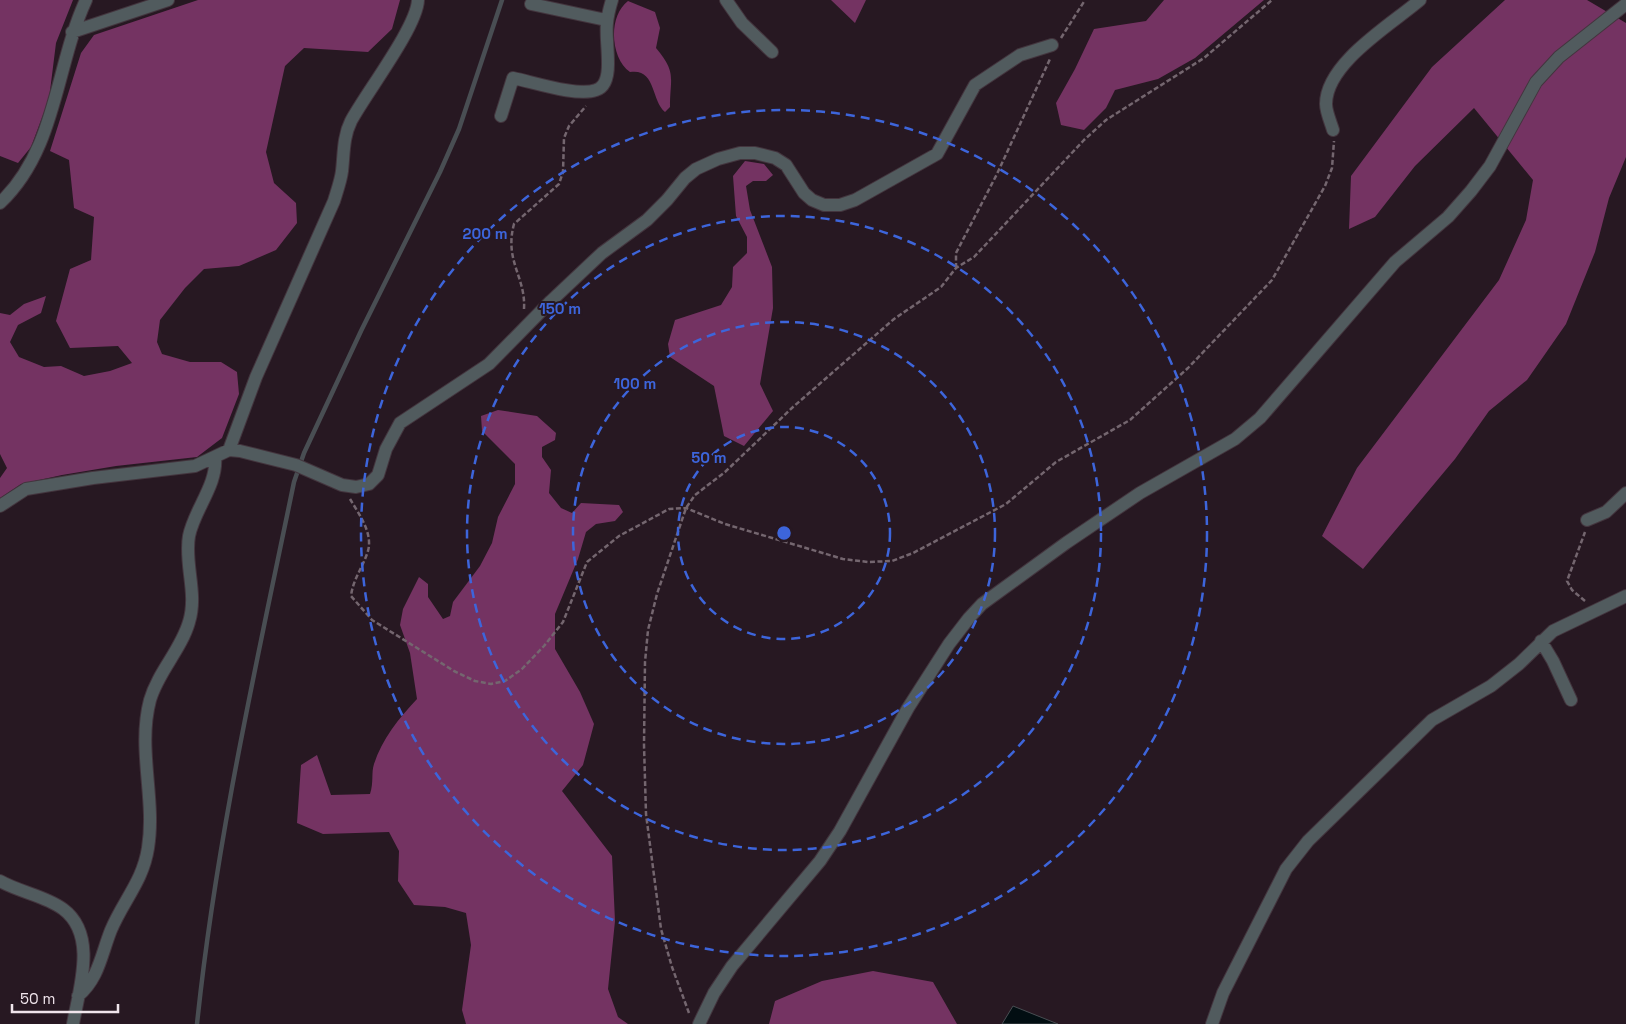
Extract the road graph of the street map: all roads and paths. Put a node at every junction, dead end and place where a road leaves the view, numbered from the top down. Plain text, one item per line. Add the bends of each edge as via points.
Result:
1 (86, 0) edge
2 (168, 0) edge
3 (418, 0) edge
4 (612, 0) edge
5 (726, 0) edge
6 (1085, 0) edge
7 (1272, 0) edge
8 (1420, 0) edge
9 (532, 4) dead end
10 (1626, 4) edge
11 (606, 20) junction
12 (72, 32) junction
13 (1052, 45) junction
14 (772, 52) dead end
15 (594, 91) junction
16 (501, 116) dead end
17 (1333, 130) joint
18 (0, 203) edge
19 (956, 268) junction
20 (521, 332) junction
21 (228, 450) junction
22 (215, 457) junction
23 (342, 485) junction
24 (1626, 493) edge
25 (0, 506) edge
26 (686, 508) junction
27 (1587, 520) joint
28 (1626, 596) edge
29 (1601, 606) junction
30 (1541, 641) junction
31 (1571, 700) dead end
32 (0, 881) edge
33 (78, 996) junction
34 (699, 1023) edge
35 (73, 1024) edge
36 (1212, 1024) edge

1 - 12 street
2 - 12 street
3 - 21 street via 418,9 350,123 334,200 256,377
4 - 11 street
5 - 14 street via 742,23
6 - 13 path via 1064,35
7 - 19 path via 1204,58 1106,120 974,257
8 - 17 street via 1363,45 1341,67 1326,104
9 - 11 street
10 - 34 street via 1559,57 1536,82 1494,159 1470,191 1448,217 1394,262 1260,418 1236,439 1140,493 1066,542 982,604 969,618 908,708 820,861 732,966 714,992
11 - 15 street via 607,77 601,88
12 - 18 street via 59,90 42,138 29,166
13 - 19 path via 1042,77 956,253
13 - 20 street via 1020,56 975,85 938,154 855,200 840,205 824,205 812,200 804,194 786,165 775,158 755,153 740,153 696,169 647,220 602,253
15 - 16 street via 578,92 513,78
15 - 20 path via 564,138 563,172 559,184 514,224 510,250 525,297
17 - 26 path via 1335,150 1325,186 1272,280 1146,408 1056,462 1020,494 991,513 913,553 892,561 868,562 844,559 725,524
19 - 26 path via 941,287 894,319 793,407 696,495
20 - 23 street via 489,364 400,423 386,449 378,475 369,484 356,487
21 - 22 street
21 - 23 street via 301,467
22 - 25 street via 195,466 26,490
22 - 33 street via 211,479 189,534 192,603 189,623 150,699 146,765 150,827 144,866 115,920 93,980
23 - 26 path via 363,520 368,537 368,549 353,581 351,596 358,607 372,620 454,671 491,684 505,681 522,669 544,646 562,622 586,562 633,528 669,509
24 - 27 street via 1606,512
26 - 34 path via 648,630 644,745 646,814 661,929 689,1013
27 - 29 path via 1588,526 1567,581 1572,590 1586,601
28 - 29 street
29 - 30 street via 1553,631
30 - 31 street
30 - 36 street via 1491,686 1432,720 1308,841 1286,869 1223,993
32 - 33 street via 64,909 75,923 83,941
33 - 35 street

